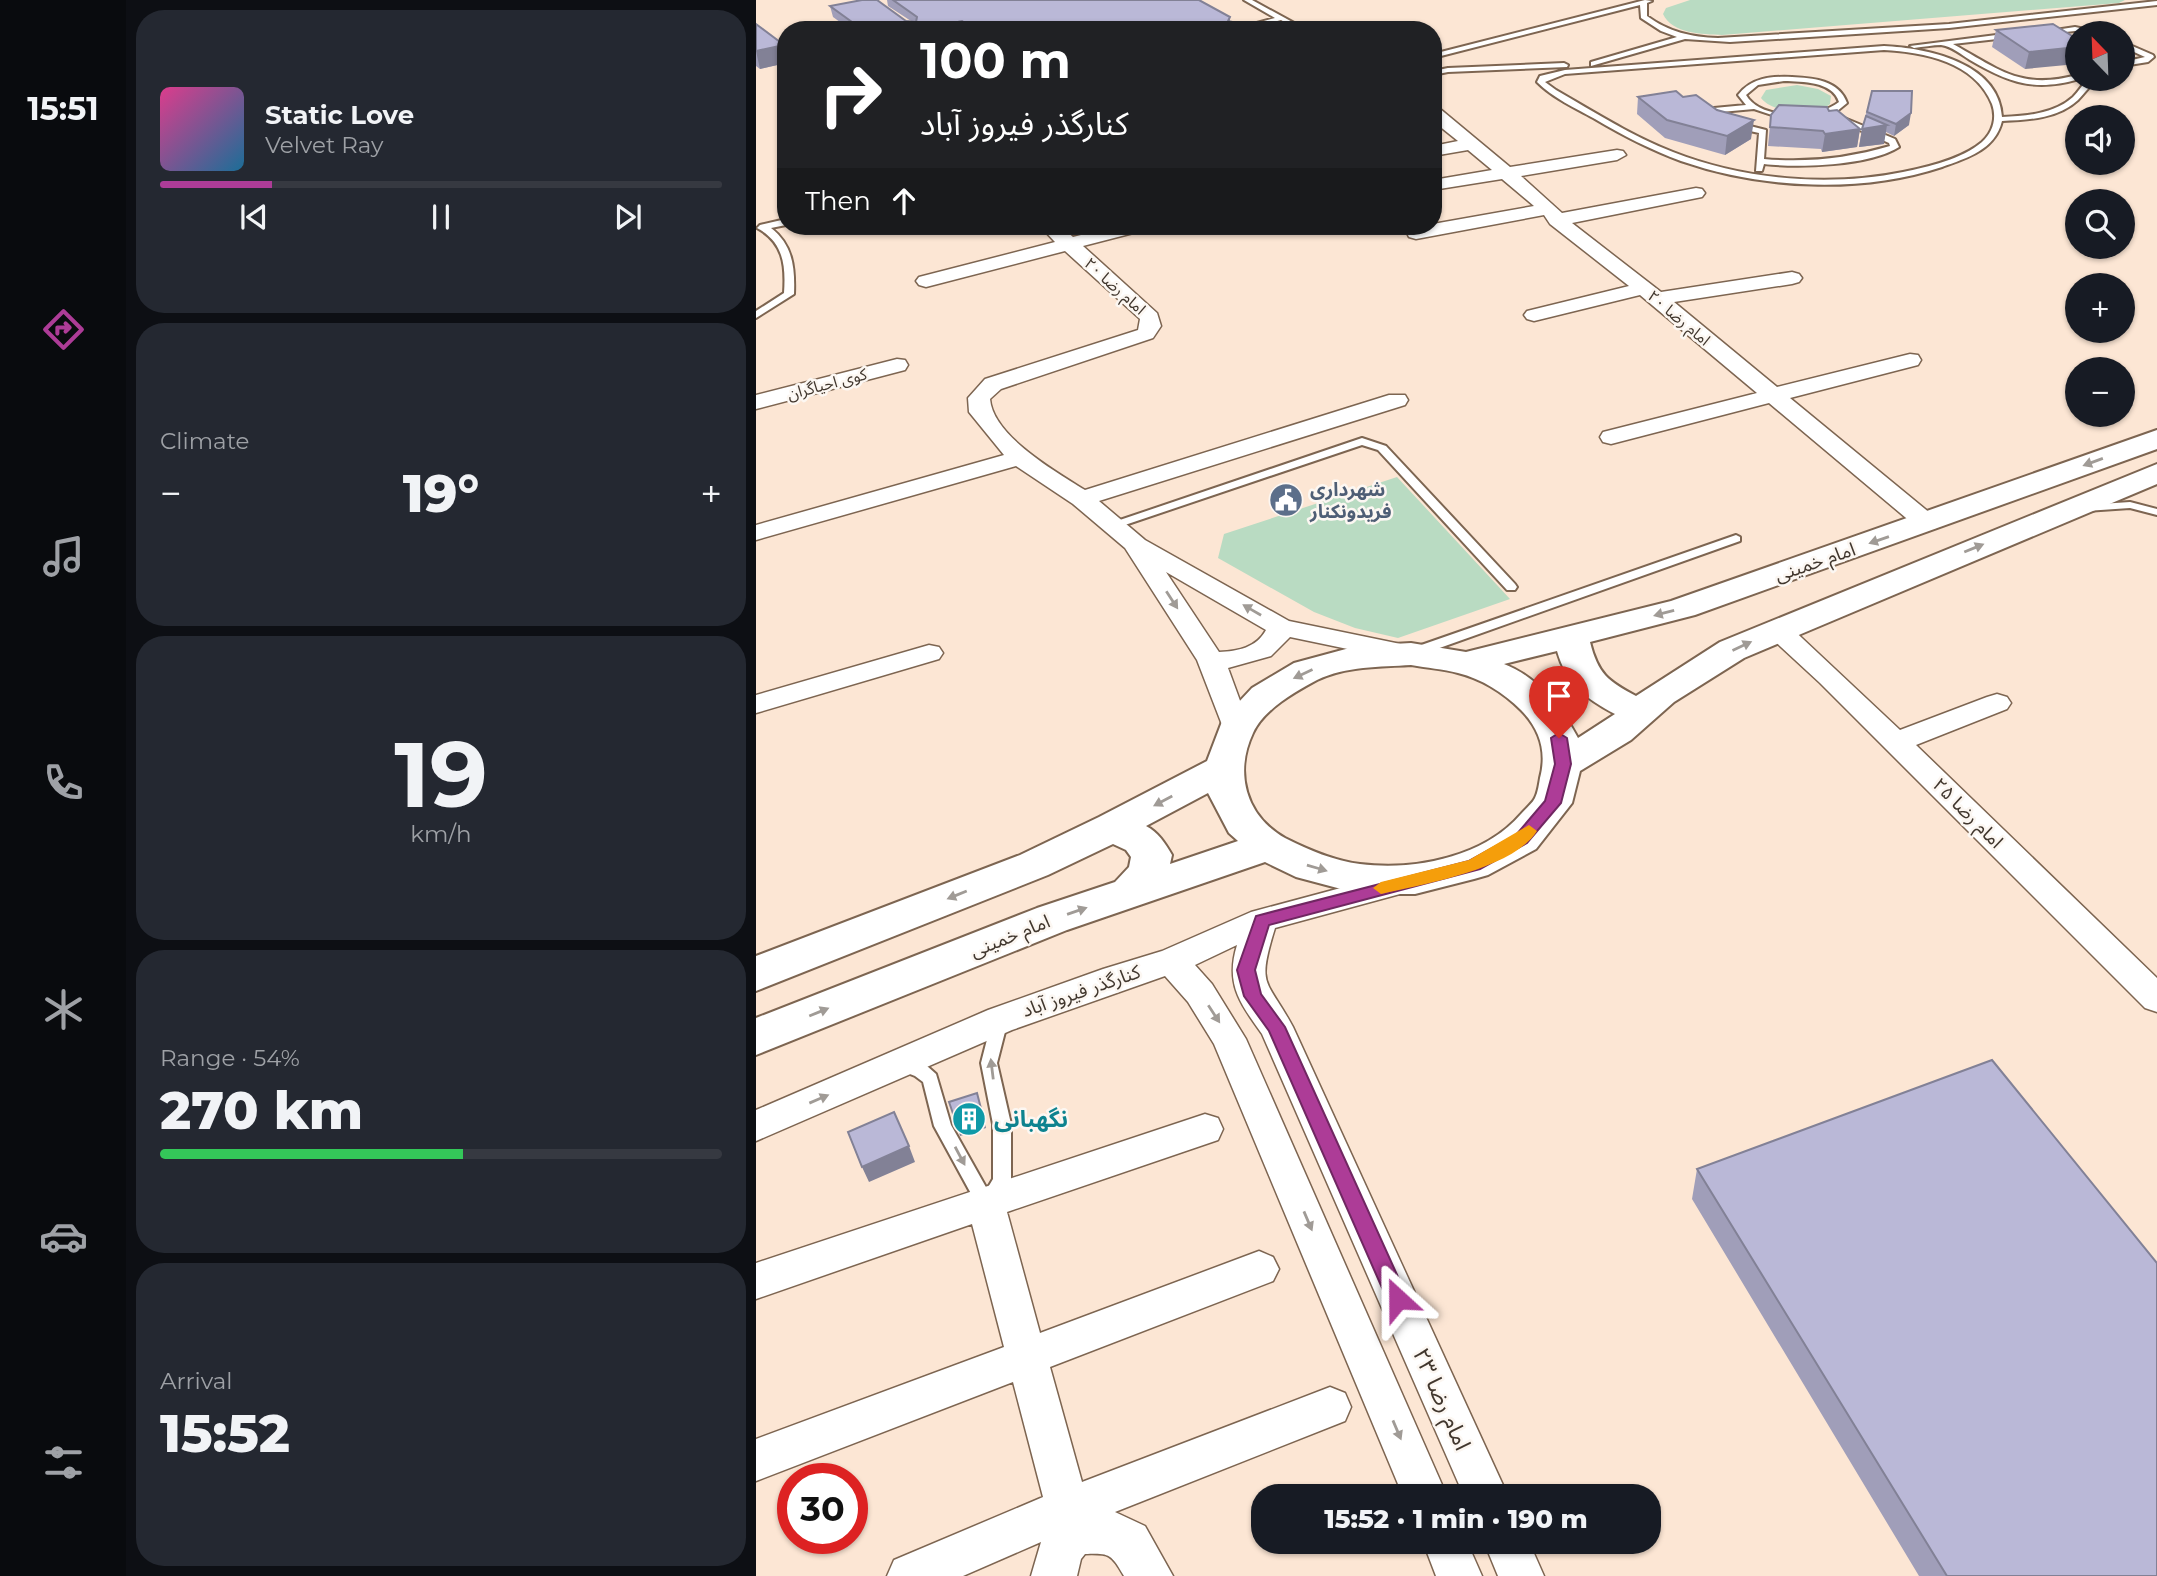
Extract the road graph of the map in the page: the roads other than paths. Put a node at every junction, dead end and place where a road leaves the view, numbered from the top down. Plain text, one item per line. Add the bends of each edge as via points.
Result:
1 (1247, 0) edge
2 (1654, 0) edge
3 (1644, 2) junction
4 (2157, 3) edge
5 (2157, 12) edge
6 (1282, 18) junction
7 (1270, 21) edge
8 (1288, 21) edge
9 (1949, 26) junction
10 (2054, 31) junction
11 (2065, 31) edge
12 (2041, 32) edge
13 (2015, 34) edge
14 (2065, 37) edge
15 (1683, 38) junction
16 (1946, 43) junction
17 (1895, 48) junction
18 (2135, 50) edge
19 (1442, 54) edge
20 (1606, 60) junction
21 (2135, 62) edge
22 (1593, 64) junction
23 (1619, 68) junction
24 (1442, 71) edge
25 (1564, 72) junction
26 (2065, 81) edge
27 (2080, 91) edge
28 (1753, 107) junction
29 (1842, 118) edge
30 (2000, 119) junction
31 (1442, 120) edge
32 (1471, 144) junction
33 (1442, 149) edge
34 (1617, 155) dead end
35 (1760, 161) junction
36 (1506, 173) junction
37 (1758, 176) junction
38 (1442, 184) edge
39 (1696, 193) dead end
40 (1553, 215) junction
41 (760, 228) edge
42 (1442, 230) edge
43 (1059, 235) edge
44 (1101, 235) edge
45 (1068, 243) junction
46 (1792, 278) dead end
47 (926, 281) dead end
48 (1650, 294) junction
49 (756, 315) edge
50 (1535, 315) dead end
51 (1910, 360) dead end
52 (897, 365) dead end
53 (1772, 396) junction
54 (1397, 400) dead end
55 (756, 402) edge
56 (1611, 437) dead end
57 (2157, 439) edge
58 (1019, 458) junction
59 (2157, 473) edge
60 (1082, 499) junction
61 (2064, 511) junction
62 (2157, 512) edge
63 (1927, 523) junction
64 (756, 533) edge
65 (1125, 534) junction
66 (1736, 539) dead end
67 (1511, 587) dead end
68 (1281, 627) junction
69 (1777, 629) junction
70 (1571, 638) junction
71 (929, 653) dead end
72 (1411, 654) junction
73 (1211, 660) junction
74 (1466, 663) junction
75 (1997, 703) dead end
76 (756, 704) edge
77 (1639, 712) junction
78 (1236, 729) junction
79 (1896, 742) junction
80 (1563, 764) junction
81 (1223, 768) junction
82 (1113, 827) junction
83 (1268, 846) junction
84 (1415, 879) junction
85 (1130, 892) junction
86 (1262, 920) junction
87 (1172, 961) junction
88 (756, 974) edge
89 (2157, 999) edge
90 (1000, 1020) junction
91 (756, 1037) edge
92 (901, 1063) junction
93 (756, 1126) edge
94 (1205, 1129) dead end
95 (986, 1205) junction
96 (1259, 1269) dead end
97 (756, 1281) edge
98 (1026, 1358) junction
99 (1330, 1407) dead end
100 (756, 1460) edge
101 (1420, 1484) edge
102 (1481, 1484) edge
103 (1070, 1521) junction
104 (1450, 1554) edge
105 (1511, 1554) edge
106 (910, 1576) edge
107 (1054, 1576) edge
108 (1150, 1576) edge
109 (1459, 1576) edge
110 (1521, 1576) edge

1 - 6 lane
2 - 3 lane
3 - 15 lane via 1643,17
3 - 19 lane
4 - 9 lane
5 - 9 lane via 2008,26
6 - 7 lane
6 - 8 lane
9 - 15 lane via 1730,40
10 - 11 lane
10 - 12 lane
10 - 14 lane
13 - 16 lane
15 - 20 lane
16 - 17 lane
16 - 26 lane via 2022,83 2051,85
17 - 23 lane
17 - 30 lane via 1923,51 1980,78
18 - 21 lane via 2150,57
20 - 22 lane
20 - 23 lane
22 - 24 lane
22 - 25 lane
23 - 25 lane
25 - 37 lane via 1541,82 1653,147 1708,166
27 - 30 lane via 2056,111
28 - 28 lane via 1801,116 1829,113 1843,103 1828,86 1784,79 1746,89 1742,94
28 - 35 lane via 1714,110 1731,124 1763,132
29 - 35 lane via 1892,141 1895,147 1807,162
30 - 37 lane via 1984,145 1912,173 1844,181
31 - 32 street, امام رضا ۲۰
32 - 33 street
32 - 36 street, امام رضا ۲۰
34 - 36 street
35 - 37 lane
36 - 38 street
36 - 40 street, امام رضا ۲۰
39 - 40 street
40 - 42 street
40 - 48 street, امام رضا ۲۰
41 - 49 lane via 779,237 788,254 789,294
43 - 45 street, امام رضا ۲۰
44 - 45 street
45 - 47 street
45 - 58 street, امام رضا ۲۰ via 1150,317 1151,326 1146,334 993,384 984,391 979,398 980,412
46 - 48 street
48 - 50 street
48 - 53 street, امام رضا ۲۰
51 - 53 street
52 - 55 street, کوی احیاگران
53 - 56 street
53 - 63 street, امام رضا ۲۰
54 - 60 street
57 -> 63 main road, امام خمینی
58 - 60 street
58 - 64 street
59 - 61 main road
60 - 65 street
61 - 62 lane via 2130,505
69 -> 61 main road
63 -> 70 main road, امام خمینی via 1683,608
65 - 67 lane via 1362,441 1382,448
68 -> 65 street
65 -> 73 street
66 - 72 lane
68 - 72 street
68 - 73 street via 1270,646 1258,653
77 -> 69 main road via 1732,650
69 - 79 street, امام رضا ۲۵
70 - 74 main road, امام خمینی
70 - 77 main road via 1576,662 1590,685
71 - 76 street
72 - 74 main road
72 -> 78 main road via 1357,657 1307,671 1265,696
73 - 78 street
74 - 80 main road via 1525,692 1546,714 1559,738
75 - 79 street
77 - 80 main road via 1618,731
78 - 81 main road
79 - 89 street, امام رضا ۲۵
80 - 84 main road via 1553,803 1522,839 1474,865
81 -> 82 main road
81 - 83 main road via 1228,796 1243,823
82 - 85 main road via 1140,840 1152,855 1148,872
82 -> 88 main road via 1034,865
83 -> 84 main road via 1310,867 1360,879
83 - 85 main road, امام خمینی
84 - 86 street, کنارگذر فیروز آباد
91 -> 85 main road, امام خمینی
86 - 87 street, کنارگذر فیروز آباد
86 - 102 street, امام رضا ۲۳ via 1246,970 1253,996 1276,1027
87 - 90 street, کنارگذر فیروز آباد
87 -> 101 street via 1200,993 1229,1039
90 - 92 street, کنارگذر فیروز آباد
95 -> 90 lane via 1002,1181 1002,1124 989,1063
93 -> 92 street, کنارگذر فیروز آباد
92 -> 95 lane via 930,1079 943,1126
94 - 95 street
95 - 97 street
95 - 98 street
96 - 98 street
98 - 100 street
98 - 103 street
99 - 103 street
103 - 106 street
103 - 107 street
103 - 108 street via 1129,1542
104 - 109 street
105 - 110 street

